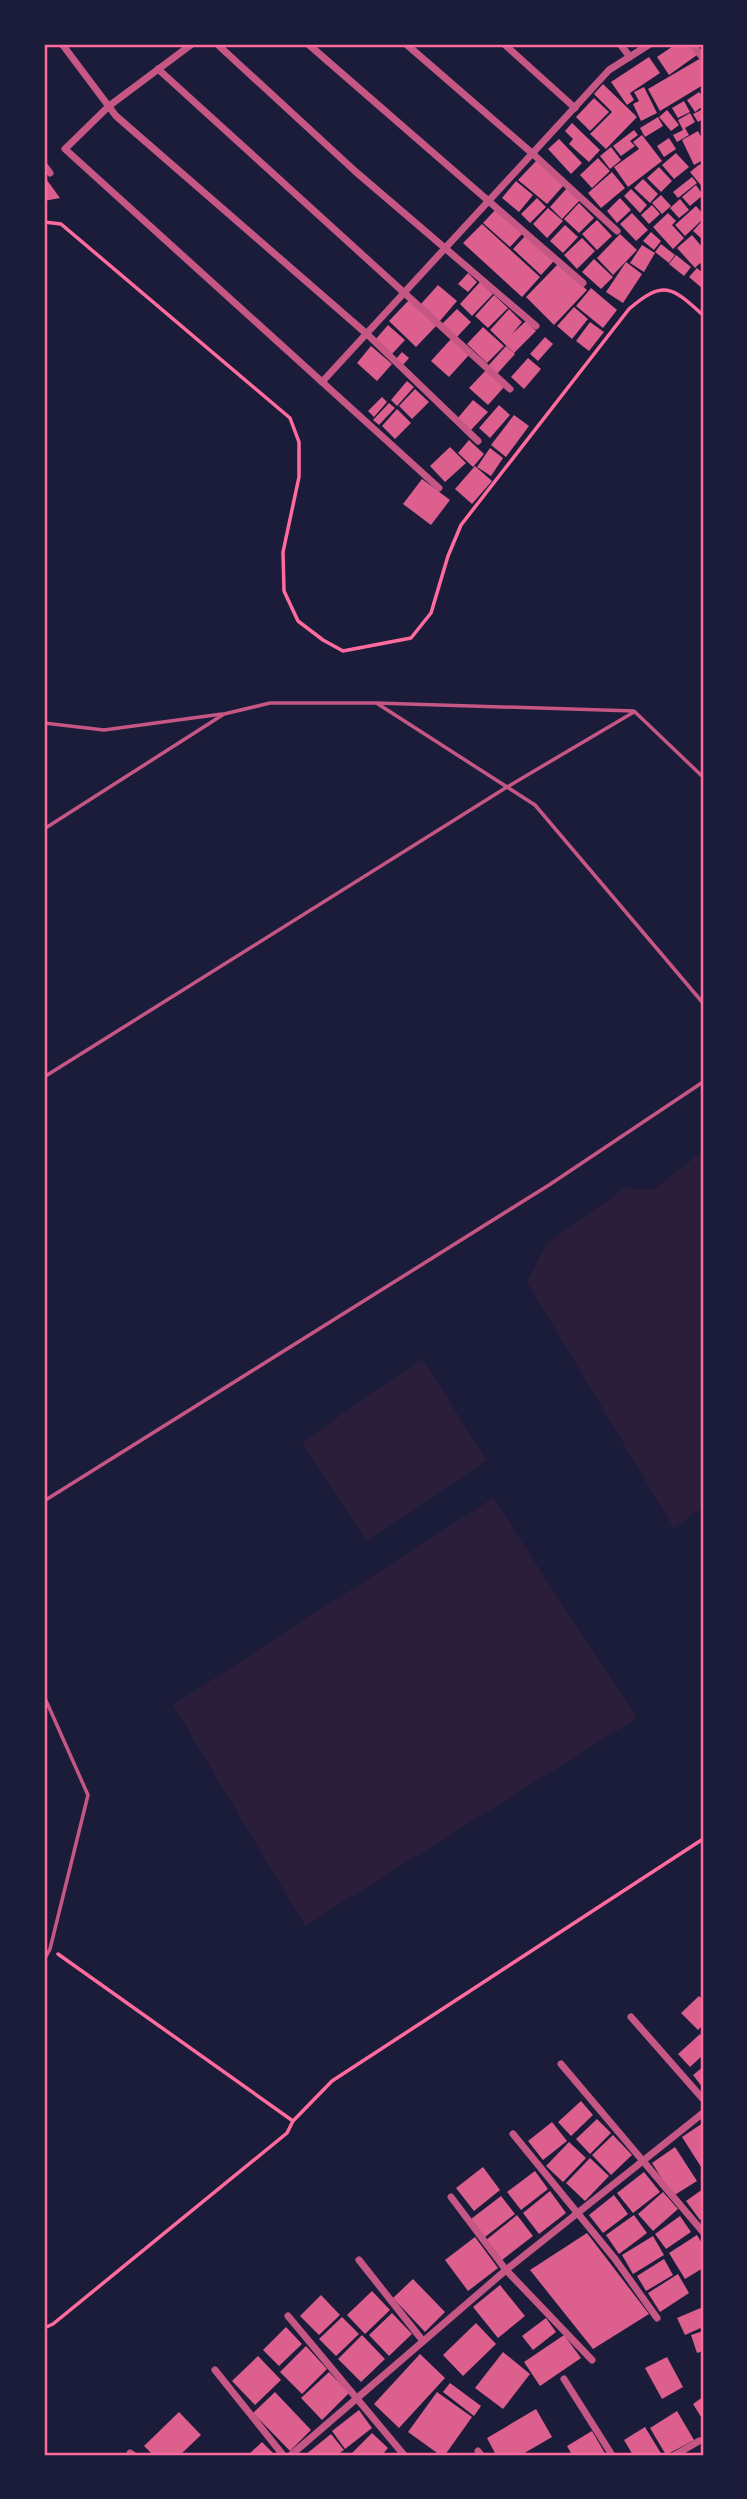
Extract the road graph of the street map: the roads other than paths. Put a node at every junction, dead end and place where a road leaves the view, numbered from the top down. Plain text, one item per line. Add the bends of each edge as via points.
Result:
1 (62, 44) edge
2 (192, 44) edge
3 (217, 44) edge
4 (308, 44) edge
5 (406, 44) edge
6 (504, 44) edge
7 (620, 44) edge
8 (650, 44) edge
9 (692, 44) edge
10 (630, 57) junction
11 (703, 58) edge
12 (158, 69) junction
13 (108, 106) junction
14 (575, 108) junction
15 (533, 154) junction
16 (44, 166) edge
17 (50, 173) dead end
18 (489, 202) junction
19 (617, 231) dead end
20 (447, 248) junction
21 (583, 283) dead end
22 (404, 295) junction
23 (536, 326) dead end
24 (368, 335) junction
25 (322, 382) junction
26 (510, 389) dead end
27 (478, 441) dead end
28 (439, 488) dead end
29 (376, 703) junction
30 (634, 711) junction
31 (224, 714) junction
32 (44, 723) edge
33 (703, 777) edge
34 (507, 787) junction
35 (44, 829) edge
36 (703, 1003) edge
37 (44, 1077) edge
38 (703, 1083) edge
39 (44, 1502) edge
40 (44, 1696) edge
41 (44, 1960) edge
42 (631, 2017) dead end
43 (561, 2064) dead end
44 (703, 2099) edge
45 (703, 2113) edge
46 (513, 2134) dead end
47 (644, 2161) junction
48 (451, 2197) dead end
49 (577, 2214) junction
50 (703, 2232) edge
51 (359, 2260) dead end
52 (506, 2270) junction
53 (288, 2316) dead end
54 (657, 2318) dead end
55 (423, 2341) junction
56 (592, 2360) dead end
57 (215, 2370) dead end
58 (564, 2379) dead end
59 (355, 2399) junction
60 (699, 2441) dead end
61 (283, 2455) edge
62 (291, 2455) edge
63 (404, 2455) edge
64 (612, 2455) edge
65 (675, 2455) edge

1 - 13 street
2 - 12 street
3 - 20 street via 356,172
4 - 18 street
5 - 15 street
6 - 14 street
7 - 10 street
8 - 10 street
9 - 11 street
10 - 14 street via 609,70
12 - 13 street
12 - 22 street
13 - 24 street
13 - 25 street via 65,149
14 - 15 street
15 - 18 street
15 - 19 street
16 - 17 street
18 - 20 street
18 - 21 street
20 - 22 street
20 - 23 street
22 - 24 street
22 - 26 street
24 - 25 street
24 - 27 street
25 - 28 street
29 - 30 lane
29 - 31 lane via 270,703
29 - 34 lane
30 - 33 lane
30 - 34 lane
31 - 32 lane via 104,730
31 - 35 lane
34 - 36 lane via 535,805
34 - 37 lane
38 - 39 lane
40 - 41 lane via 88,1795
42 - 44 street
43 - 47 street
45 - 47 street
46 - 49 street
47 - 49 street
47 - 50 street
48 - 52 street
49 - 52 street
49 - 54 street
51 - 55 street
52 - 55 street
52 - 56 street
53 - 59 street
55 - 59 street
57 - 61 street
58 - 64 street
59 - 62 street
59 - 63 street
60 - 65 street

